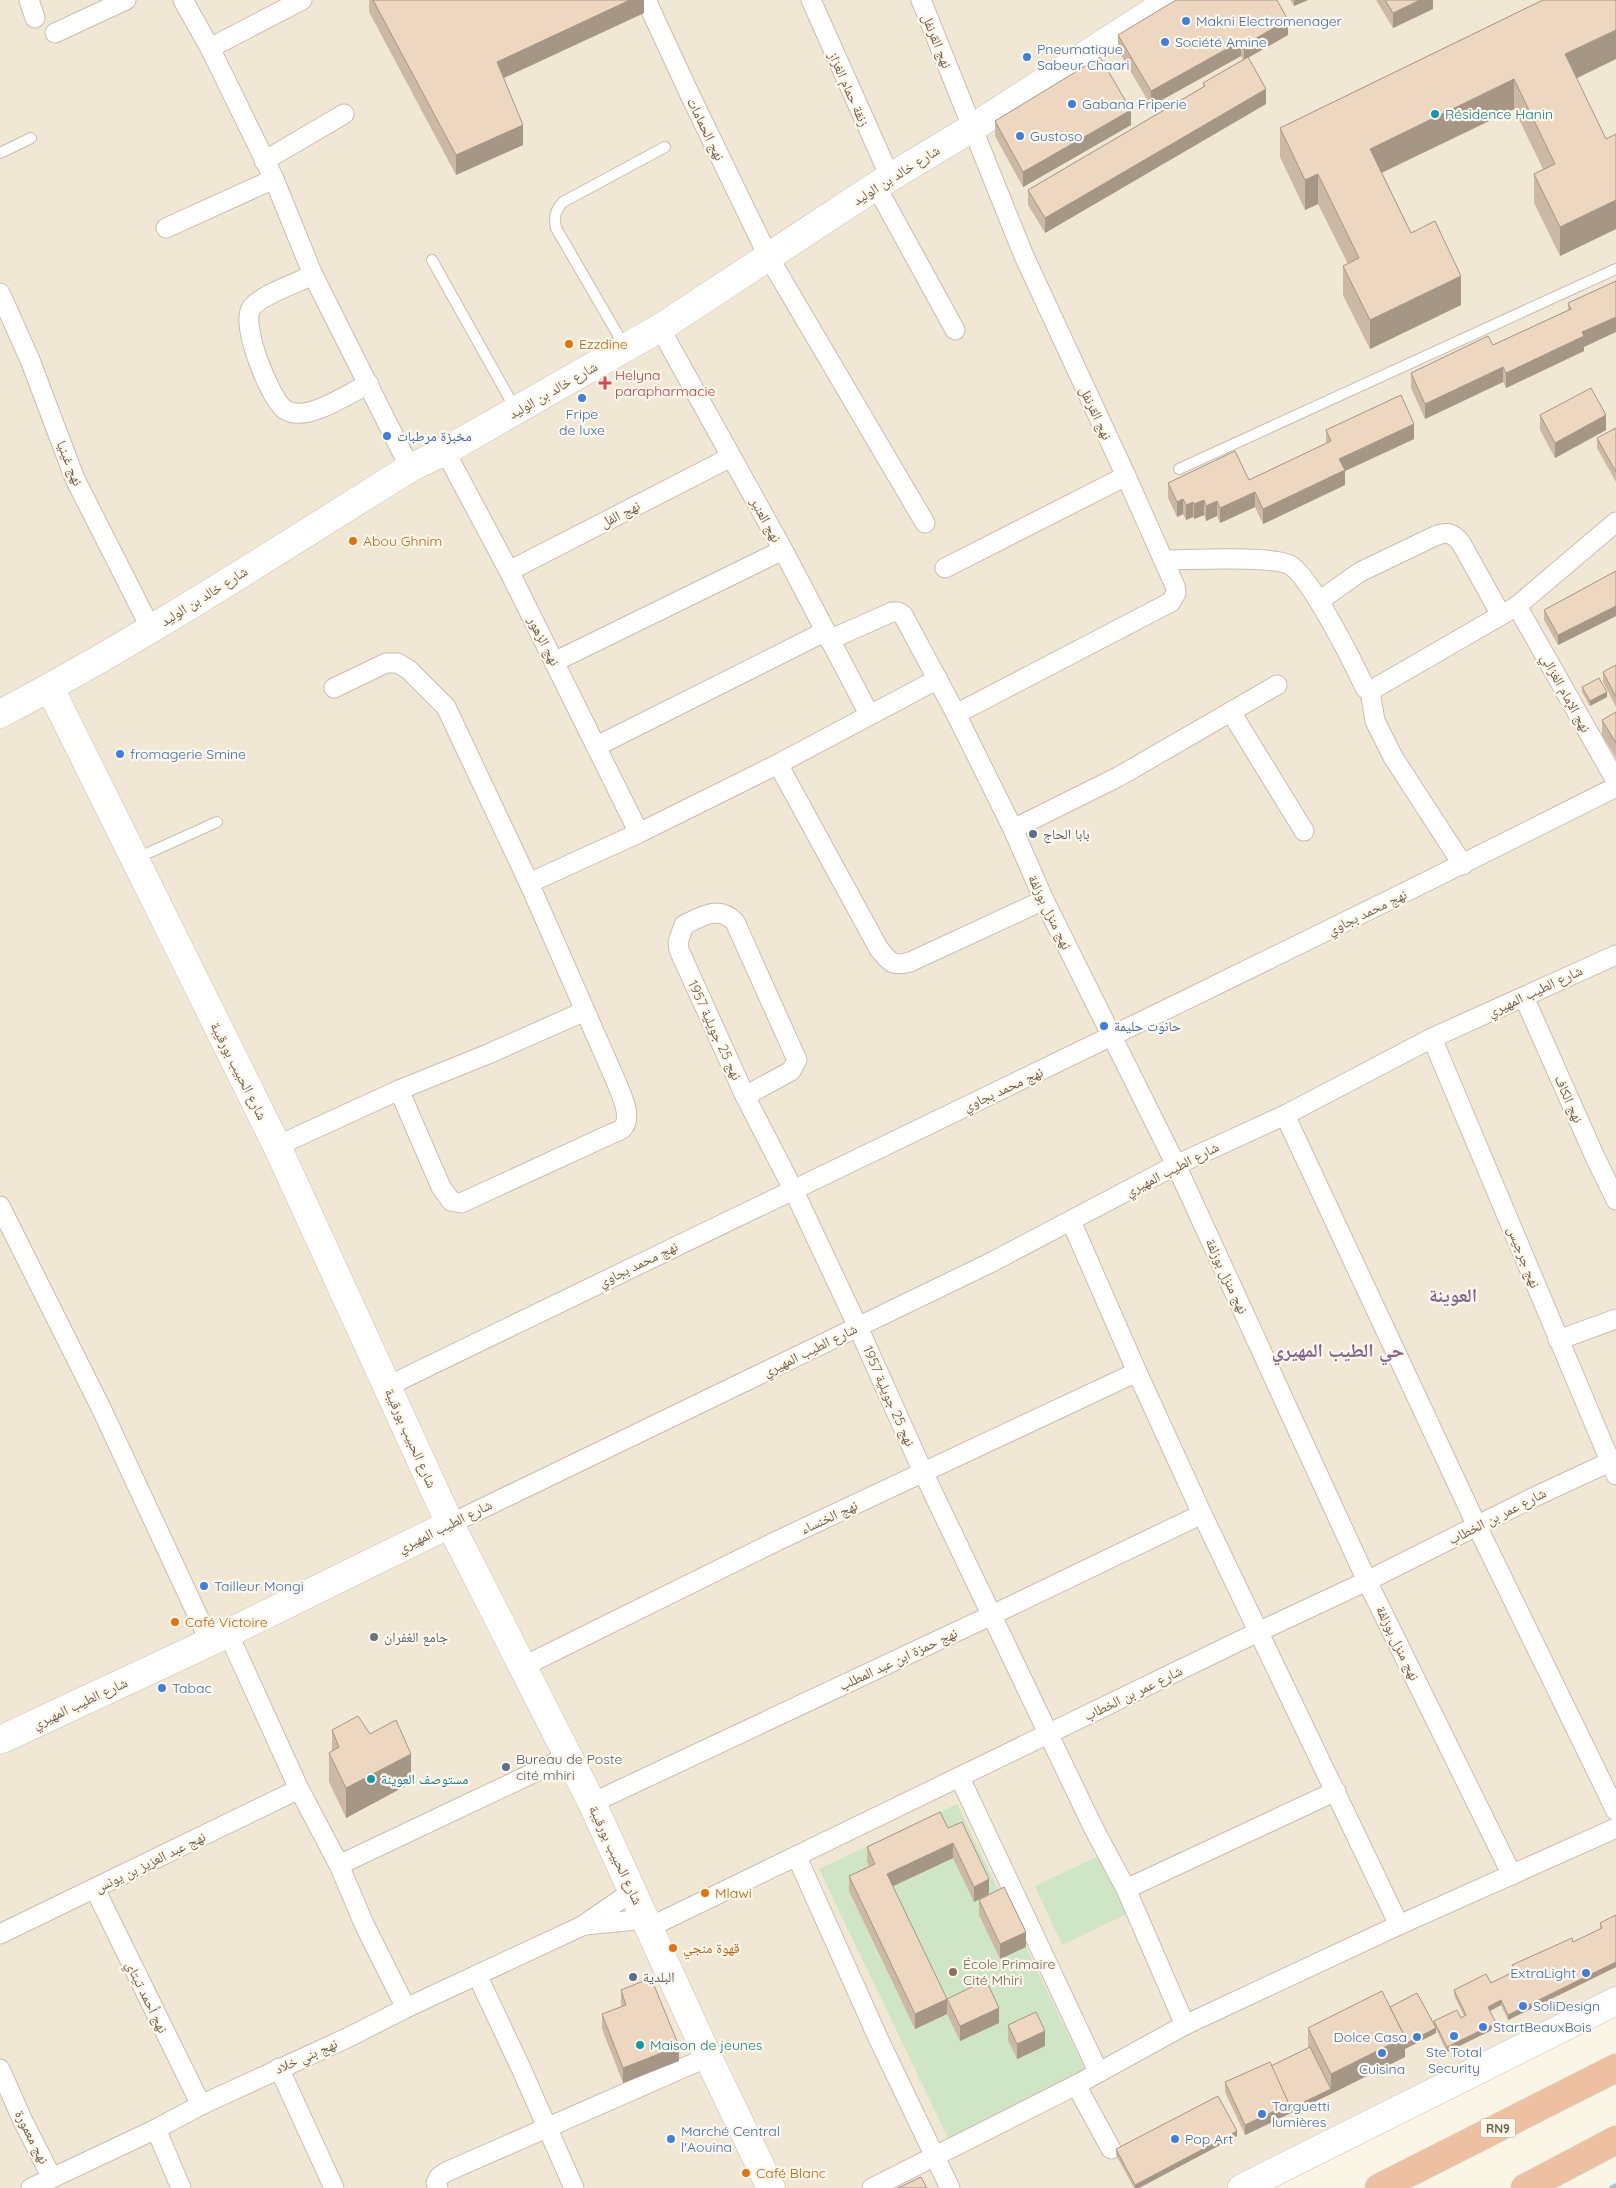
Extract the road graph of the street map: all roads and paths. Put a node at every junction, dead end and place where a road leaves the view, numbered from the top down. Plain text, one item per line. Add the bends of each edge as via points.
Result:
1 (28, 0) edge
2 (126, 0) edge
3 (183, 0) edge
4 (302, 0) edge
5 (646, 0) edge
6 (811, 0) edge
7 (921, 0) edge
8 (1171, 0) edge
9 (35, 18) dead end
10 (55, 33) dead end
11 (210, 48) junction
12 (344, 114) dead end
13 (972, 128) junction
14 (31, 138) dead end
15 (665, 148) dead end
16 (0, 153) edge
17 (264, 160) junction
18 (274, 179) junction
19 (883, 182) junction
20 (166, 228) dead end
21 (768, 256) junction
22 (432, 260) dead end
23 (1616, 269) edge
24 (314, 275) junction
25 (0, 293) edge
26 (660, 328) junction
27 (955, 330) dead end
28 (626, 348) junction
29 (369, 384) junction
30 (516, 411) junction
31 (446, 452) junction
32 (731, 457) junction
33 (410, 468) junction
34 (1178, 469) dead end
35 (1126, 476) junction
36 (1616, 522) edge
37 (926, 523) dead end
38 (783, 550) junction
39 (1164, 560) junction
40 (946, 568) dead end
41 (509, 571) junction
42 (1319, 602) junction
43 (1509, 611) junction
44 (151, 628) junction
45 (828, 636) junction
46 (554, 662) junction
47 (938, 679) junction
48 (1277, 685) dead end
49 (50, 688) junction
50 (334, 688) dead end
51 (1370, 691) junction
52 (1231, 712) junction
53 (0, 714) edge
54 (869, 714) junction
55 (956, 714) junction
56 (597, 746) junction
57 (778, 764) junction
58 (1616, 781) edge
59 (1616, 787) edge
60 (217, 822) dead end
61 (1013, 829) junction
62 (1304, 831) dead end
63 (639, 833) junction
64 (134, 859) junction
65 (1463, 865) junction
66 (529, 883) junction
67 (1044, 900) junction
68 (1616, 955) edge
69 (1524, 997) junction
70 (586, 1011) junction
71 (1113, 1037) junction
72 (1432, 1038) junction
73 (399, 1090) junction
74 (745, 1096) junction
75 (1285, 1115) junction
76 (277, 1146) junction
77 (1176, 1164) junction
78 (793, 1189) junction
79 (1616, 1200) edge
80 (0, 1206) edge
81 (1071, 1221) junction
82 (1616, 1319) edge
83 (858, 1327) junction
84 (1558, 1340) junction
85 (1137, 1372) junction
86 (388, 1386) junction
87 (1614, 1465) edge
88 (924, 1474) junction
89 (1202, 1514) junction
90 (450, 1524) junction
91 (1477, 1526) junction
92 (1368, 1581) junction
93 (992, 1615) junction
94 (1258, 1632) junction
95 (219, 1637) junction
96 (524, 1666) junction
97 (1049, 1733) junction
98 (0, 1740) edge
99 (569, 1756) junction
100 (960, 1778) junction
101 (299, 1789) junction
102 (1336, 1792) junction
103 (592, 1803) junction
104 (1616, 1811) edge
105 (1616, 1828) edge
106 (797, 1857) junction
107 (339, 1866) junction
108 (1512, 1875) junction
109 (95, 1889) junction
110 (1126, 1889) junction
111 (633, 1891) junction
112 (648, 1923) junction
113 (1399, 1925) junction
114 (582, 1926) junction
115 (0, 1934) edge
116 (477, 1975) junction
117 (1616, 2001) edge
118 (406, 2008) junction
119 (1185, 2025) junction
120 (708, 2057) junction
121 (279, 2068) junction
122 (1616, 2068) edge
123 (0, 2070) edge
124 (1098, 2071) junction
125 (1076, 2085) junction
126 (201, 2105) junction
127 (546, 2127) junction
128 (156, 2129) junction
129 (1616, 2140) edge
130 (1111, 2149) dead end
131 (934, 2157) junction
132 (52, 2178) junction
133 (31, 2188) edge
134 (181, 2188) edge
135 (334, 2188) edge
136 (438, 2188) edge
137 (574, 2188) edge
138 (771, 2188) edge
139 (872, 2188) edge
140 (950, 2188) edge
141 (1242, 2188) edge
142 (1379, 2188) edge
143 (1525, 2188) edge

1 - 9 street
2 - 10 street
3 - 11 street
4 - 11 street
5 - 21 street, نهج الحمامات
6 - 19 street, زنقة حمام الغزاز
7 - 13 street, نهج القرنفل
8 - 13 street, شارع خالد بن الوليد
11 - 17 street
12 - 17 street
13 - 19 street, شارع خالد بن الوليد
13 - 35 street, نهج القرنفل via 1024,256
14 - 16 lane
15 - 28 lane via 563,202 554,216 556,228
17 - 18 street
18 - 20 street
18 - 24 street
19 - 21 street, شارع خالد بن الوليد
19 - 27 street, زنقة حمام الغزاز
21 - 26 street, شارع خالد بن الوليد
21 - 37 street, نهج الحمامات
22 - 30 lane
23 - 34 lane
24 - 29 street
24 - 29 street via 258,301 248,318 251,343 277,401 284,409 307,413
25 - 44 street, نهج غينيا via 30,360 75,479
26 - 28 street, شارع خالد بن الوليد
26 - 32 street, نهج العنبر
28 - 30 street, شارع خالد بن الوليد
29 - 33 street
30 - 31 street, شارع خالد بن الوليد
31 - 33 street, شارع خالد بن الوليد
31 - 41 street, نهج الزهور
32 - 38 street, نهج العنبر
32 - 41 street, نهج الفل
33 - 44 street, شارع خالد بن الوليد
35 - 39 street, نهج القرنفل
35 - 40 street
36 - 43 street
38 - 45 street, نهج العنبر
38 - 46 street
39 - 42 street via 1280,562 1291,565
39 - 55 street, نهج القرنفل via 1175,586 1176,594 1171,602
41 - 46 street, نهج الزهور
42 - 43 street, نهج الإمام الغزالي via 1360,572 1435,536 1448,533 1461,543
42 - 51 street via 1365,688
43 - 51 street
43 - 58 street, نهج الإمام الغزالي
44 - 49 street, شارع خالد بن الوليد
45 - 47 street, نهج منزل بوزلفة via 898,612
45 - 54 street, نهج العنبر
45 - 56 street
46 - 56 street, نهج الزهور
47 - 54 street
47 - 55 street, نهج منزل بوزلفة
48 - 52 street
49 - 53 street, شارع خالد بن الوليد
49 - 64 street, شارع الحبيب بورقيبة
50 - 66 street via 386,663 398,663 446,707
51 - 65 street via 1375,721 1393,757
52 - 61 street via 1118,777
52 - 62 street
54 - 57 street
55 - 61 street, نهج منزل بوزلفة
56 - 63 street, نهج الزهور
57 - 63 street
57 - 67 street via 878,949 898,966
59 - 65 street, نهج محمد بجاوي
60 - 64 lane
61 - 67 street, نهج منزل بوزلفة
63 - 66 street
64 - 76 street, شارع الحبيب بورقيبة
65 - 71 street, نهج محمد بجاوي
66 - 70 street
67 - 71 street, نهج منزل بوزلفة
68 - 69 street, شارع الطيب المهيري
69 - 72 street, شارع الطيب المهيري
69 - 79 street, نهج الكاف
70 - 73 street
70 - 73 street via 627,1120 622,1128 476,1197 461,1203 451,1201 441,1187
71 - 77 street, نهج منزل بوزلفة
71 - 78 street, نهج محمد بجاوي
72 - 75 street, شارع الطيب المهيري
72 - 84 street, نهج جرجيس
73 - 76 street
74 - 74 street, نهج 25 جويلية 1957 via 791,1071 796,1064 796,1054 735,922 729,916 711,912 684,925 678,942 679,950
74 - 78 street, نهج 25 جويلية 1957
75 - 77 street, شارع الطيب المهيري
75 - 91 street
76 - 86 street, شارع الحبيب بورقيبة
77 - 81 street, شارع الطيب المهيري
77 - 92 street, نهج منزل بوزلفة
78 - 83 street, نهج 25 جويلية 1957
78 - 86 street, نهج محمد بجاوي
80 - 95 street
81 - 83 street, شارع الطيب المهيري
81 - 85 street
82 - 84 street
83 - 88 street, نهج 25 جويلية 1957
83 - 90 street, شارع الطيب المهيري
84 - 87 street, نهج جرجيس
85 - 88 street, نهج الخنساء
85 - 89 street
86 - 90 street, شارع الحبيب بورقيبة
87 - 91 street, شارع عمر بن الخطاب
88 - 93 street, نهج 25 جويلية 1957
88 - 96 street, نهج الخنساء via 779,1540
89 - 93 street, نهج حمزة ابن عبد المطلب
89 - 94 street
90 - 95 street, شارع الطيب المهيري
90 - 96 street, شارع الحبيب بورقيبة
91 - 92 street, شارع عمر بن الخطاب
91 - 104 street
92 - 94 street, شارع عمر بن الخطاب
92 - 108 street, نهج منزل بوزلفة
93 - 97 street, نهج 25 جويلية 1957
93 - 103 street, نهج حمزة ابن عبد المطلب
94 - 97 street, شارع عمر بن الخطاب
94 - 102 street
95 - 98 street, شارع الطيب المهيري
95 - 101 street
96 - 99 street, شارع الحبيب بورقيبة
97 - 100 street, شارع عمر بن الخطاب
97 - 110 street, نهج 25 جويلية 1957
99 - 103 street, شارع الحبيب بورقيبة
99 - 107 street
100 - 106 street, شارع عمر بن الخطاب
100 - 124 street
101 - 107 street
101 - 109 street, نهج عبد العزيز بن يونس
102 - 110 street
102 - 113 street
103 - 111 street, شارع الحبيب بورقيبة
105 - 108 street
106 - 112 street, شارع عمر بن الخطاب
106 - 131 street
107 - 118 street
108 - 113 street
109 - 115 street, نهج عبد العزيز بن يونس
109 - 126 street, نهج أحمد تيتاي
110 - 119 street, نهج 25 جويلية 1957
111 - 112 street, شارع الحبيب بورقيبة
111 - 114 street, نهج بني خلاد
112 - 114 street, نهج بني خلاد
112 - 120 street, شارع الحبيب بورقيبة
113 - 119 street
114 - 116 street, نهج بني خلاد
116 - 118 street, نهج بني خلاد
116 - 127 street
117 - 141 street
118 - 121 street, نهج بني خلاد
119 - 124 street
120 - 127 street
120 - 138 street, شارع الحبيب بورقيبة
121 - 126 street, نهج بني خلاد
121 - 135 street
122 - 142 highway, RN9
123 - 132 street, نهج معمورة
124 - 125 street
125 - 130 street
125 - 131 street
126 - 128 street, نهج بني خلاد
127 - 136 street via 446,2172 439,2177
127 - 137 street
128 - 132 street, نهج بني خلاد
128 - 134 street
129 - 143 highway
131 - 139 street
131 - 140 street
132 - 133 street, نهج بني خلاد

